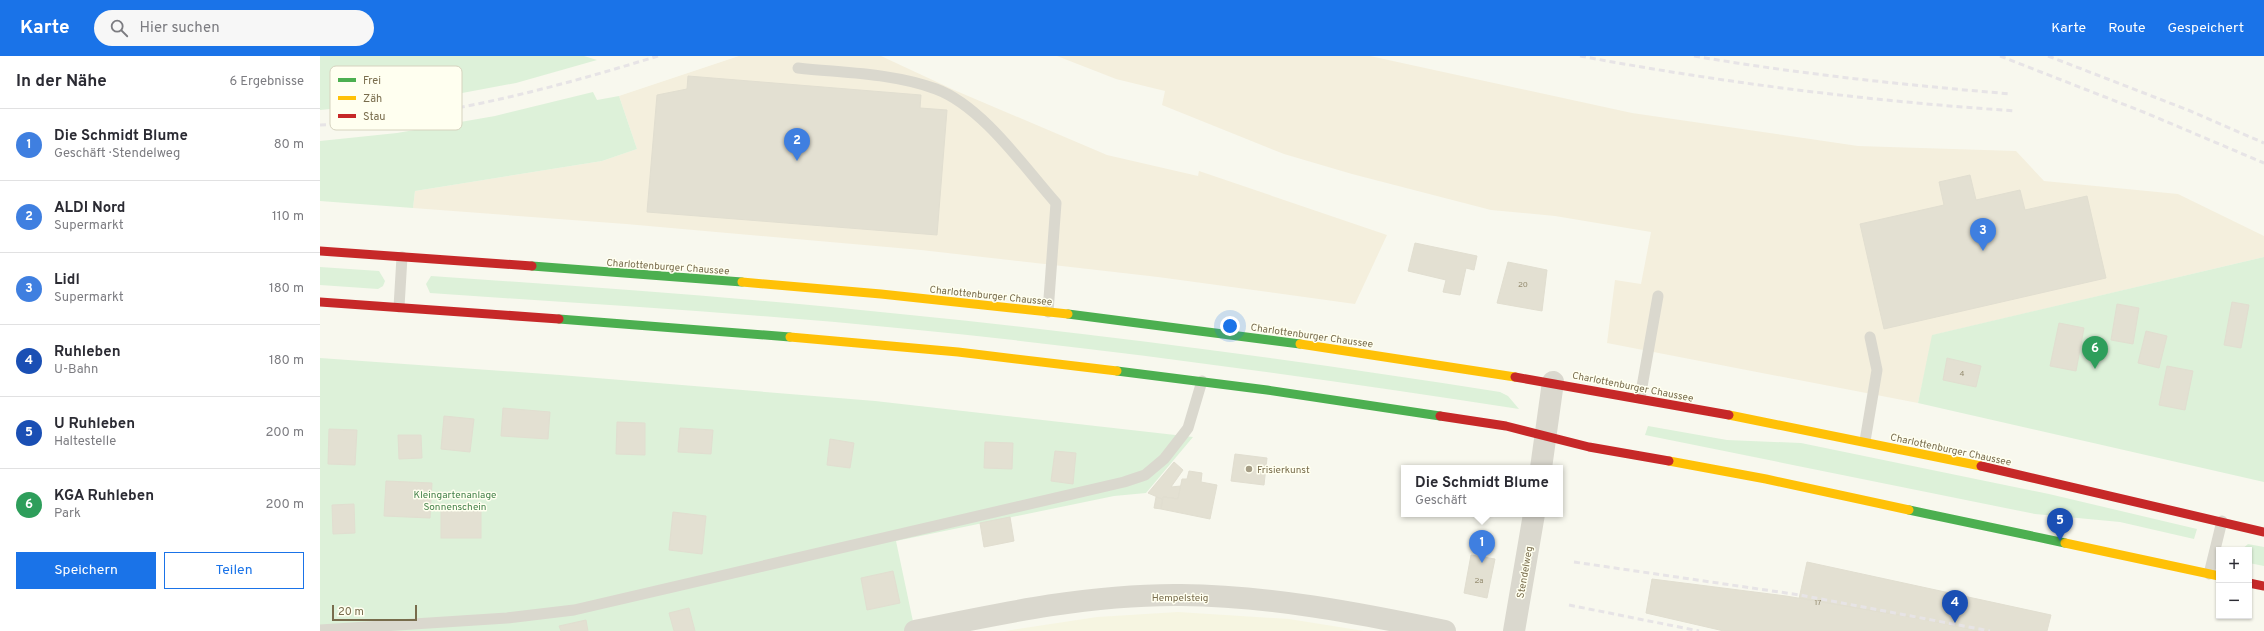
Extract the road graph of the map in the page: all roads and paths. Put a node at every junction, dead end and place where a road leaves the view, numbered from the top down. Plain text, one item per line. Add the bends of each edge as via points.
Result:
1 (798, 68) dead end
2 (320, 251) edge
3 (402, 257) junction
4 (1658, 296) dead end
5 (320, 302) edge
6 (399, 307) junction
7 (1048, 312) junction
8 (1870, 337) dead end
9 (1202, 381) junction
10 (1553, 382) junction
11 (1640, 398) junction
12 (1547, 437) junction
13 (1865, 441) junction
14 (1542, 465) edge
15 (1533, 517) edge
16 (2222, 521) junction
17 (2264, 532) edge
18 (2214, 575) edge
19 (2252, 584) edge
20 (2264, 586) edge
21 (320, 630) edge
22 (915, 631) edge
23 (1445, 631) edge
24 (1514, 631) edge

1 - 7 lane via 908,80 938,89 972,110 987,124 1056,203
2 - 3 main road, Charlottenburger Chaussee
3 - 6 lane
3 - 7 main road, Charlottenburger Chaussee via 826,290
4 - 11 lane
5 - 6 main road
6 - 9 main road via 680,327 904,347 1072,364
7 - 10 main road, Charlottenburger Chaussee via 1247,337
8 - 13 lane via 1877,370
9 - 12 main road via 1506,426
9 - 21 lane via 1188,428 1182,436 1164,459 1145,475 1124,482 574,610 507,618
10 - 11 main road, Charlottenburger Chaussee
10 - 12 street
11 - 13 main road, Charlottenburger Chaussee
12 - 14 street
12 - 18 main road via 1782,482
13 - 16 main road, Charlottenburger Chaussee
15 - 24 street, Stendelweg
16 - 17 main road, Charlottenburger Chaussee
16 - 18 lane
19 - 20 main road
22 - 23 street, Hempelsteig via 1070,602 1181,595 1251,599 1346,610

